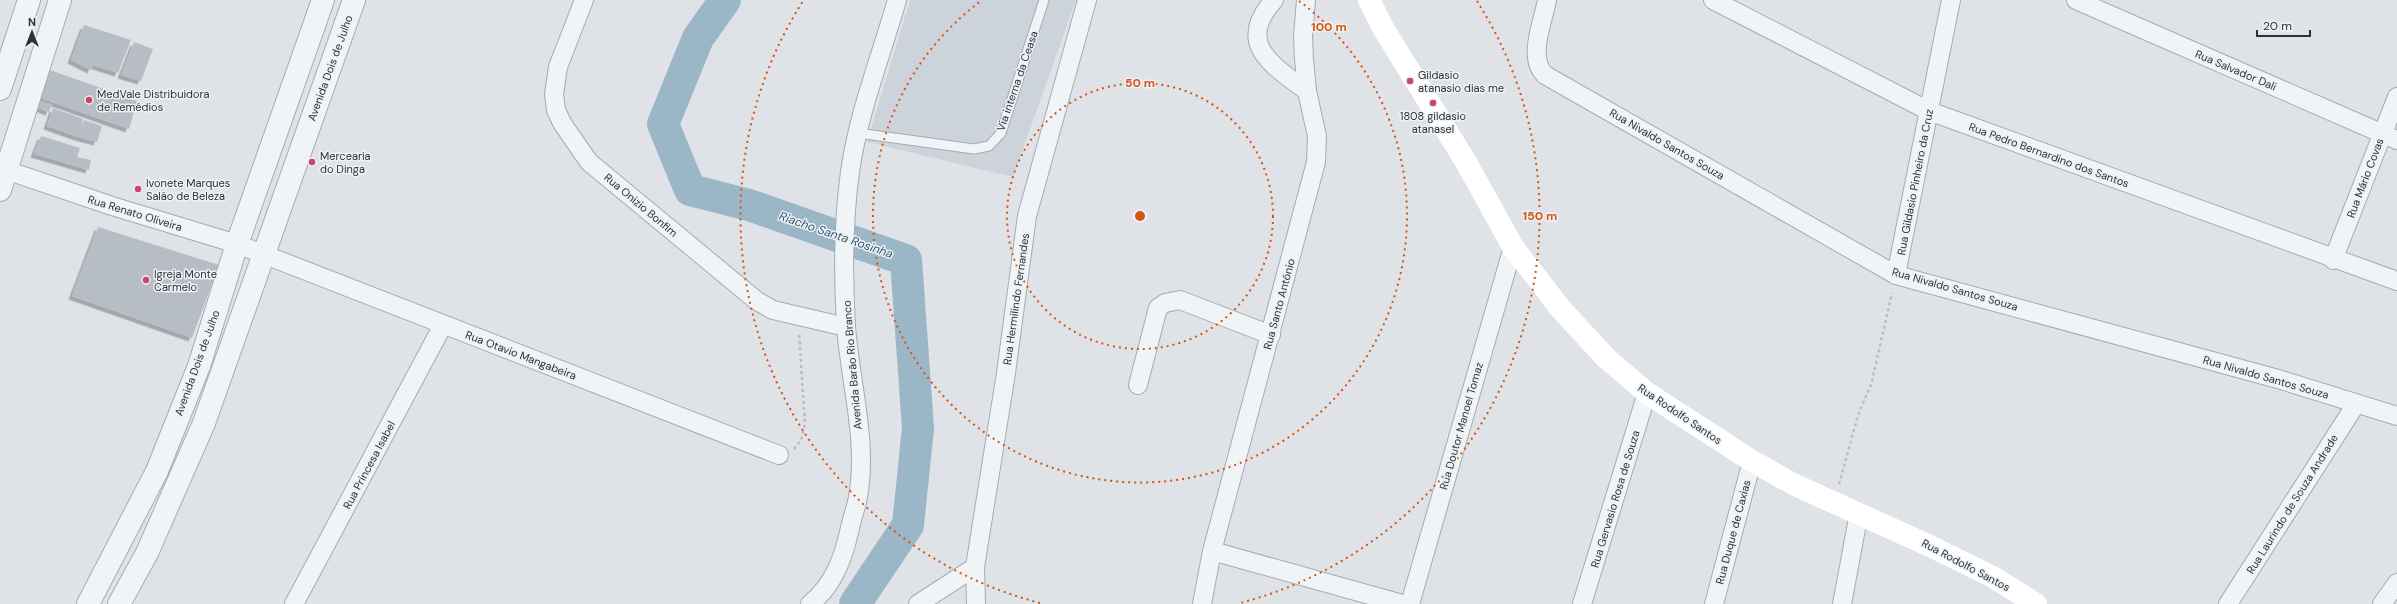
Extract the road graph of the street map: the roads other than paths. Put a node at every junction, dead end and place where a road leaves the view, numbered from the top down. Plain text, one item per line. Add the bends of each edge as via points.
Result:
1 (29, 0) edge
2 (60, 0) edge
3 (323, 0) edge
4 (354, 0) edge
5 (584, 0) edge
6 (897, 0) edge
7 (1044, 0) edge
8 (1087, 0) edge
9 (1274, 0) edge
10 (1306, 0) edge
11 (1369, 0) edge
12 (1547, 0) edge
13 (1713, 0) edge
14 (1952, 0) edge
15 (2076, 0) edge
16 (309, 40) junction
17 (337, 48) junction
18 (0, 89) edge
19 (1307, 91) junction
20 (2397, 97) edge
21 (1929, 111) junction
22 (858, 133) junction
23 (2390, 136) edge
24 (2, 176) edge
25 (238, 244) junction
26 (1512, 247) junction
27 (264, 255) junction
28 (2333, 260) junction
29 (1896, 274) junction
30 (2397, 281) edge
31 (444, 325) junction
32 (846, 327) junction
33 (1271, 335) junction
34 (1138, 385) dead end
35 (1647, 393) junction
36 (2356, 404) junction
37 (2397, 416) edge
38 (779, 455) road end
39 (1752, 461) junction
40 (1859, 513) junction
41 (1212, 551) junction
42 (975, 567) junction
43 (2397, 583) edge
44 (91, 599) edge
45 (119, 604) edge
46 (294, 604) edge
47 (810, 604) edge
48 (918, 604) edge
49 (976, 604) edge
50 (1202, 604) edge
51 (1402, 604) edge
52 (1410, 604) edge
53 (1582, 604) edge
54 (1714, 604) edge
55 (1842, 604) edge
56 (2036, 604) edge
57 (2228, 604) edge
58 (2382, 604) edge

1 - 18 street
2 - 24 street
3 - 16 street, Avenida Dois de Julho
4 - 17 street, Avenida Dois de Julho
5 - 32 street, Rua Onizio Bonfim via 562,54 554,94 556,110 589,162 757,301 773,310
6 - 22 street, Avenida Barão Rio Branco
7 - 22 lane, Via interna da Ceasa via 1001,133 989,146 974,149
8 - 42 street, Rua Hermilindo Fernandes via 1027,216 1006,373
9 - 19 street via 1259,23 1259,47 1273,66
10 - 19 street, Rua Santo Antônio via 1303,36
11 - 26 main road, Rua Rodolfo Santos via 1383,28 1466,162
12 - 29 street, Rua Nivaldo Santos Souza via 1536,58 1539,70 1545,76
13 - 21 street, Rua Pedro Bernardino dos Santos
14 - 21 street, Rua Gildasio Pinheiro da Cruz
15 - 23 street, Rua Salvador Dali
16 - 17 street
16 - 25 street, Avenida Dois de Julho
17 - 27 street, Avenida Dois de Julho
19 - 33 street, Rua Santo Antônio via 1317,136 1316,162
20 - 23 street, Rua Mário Covas
21 - 28 street, Rua Pedro Bernardino dos Santos
21 - 29 street, Rua Gildasio Pinheiro da Cruz
22 - 32 street, Avenida Barão Rio Branco via 850,172 844,238
23 - 28 street, Rua Mário Covas
24 - 25 street, Rua Renato Oliveira
25 - 27 street, Rua Renato Oliveira
25 - 44 street, Avenida Dois de Julho via 199,366 157,471
26 - 35 main road, Rua Rodolfo Santos via 1584,335
26 - 52 street, Rua Doutor Manoel Tomaz
27 - 31 street, Rua Otavio Mangabeira
27 - 45 street, Avenida Dois de Julho via 209,409 173,499
28 - 30 street, Rua Pedro Bernardino dos Santos
29 - 36 street, Rua Nivaldo Santos Souza via 2278,379
31 - 38 street, Rua Otavio Mangabeira
31 - 46 street, Rua Princesa Isabel
32 - 47 street, Avenida Barão Rio Branco via 858,419 858,498 845,550 832,579
33 - 34 street via 1180,300 1165,303 1158,308
33 - 41 street, Rua Santo Antônio
35 - 39 main road, Rua Rodolfo Santos
35 - 53 street, Rua Gervasio Rosa de Souza
36 - 37 street, Rua Nivaldo Santos Souza
36 - 57 street, Rua Laurindo de Souza Andrade
39 - 40 main road, Rua Rodolfo Santos
39 - 54 street, Rua Duque de Caxias
40 - 55 street
40 - 56 main road, Rua Rodolfo Santos via 1993,577
41 - 50 street, Rua Santo Antônio
41 - 51 street
42 - 48 street
42 - 49 street, Rua Hermilindo Fernandes
43 - 58 street
44 - 45 street

